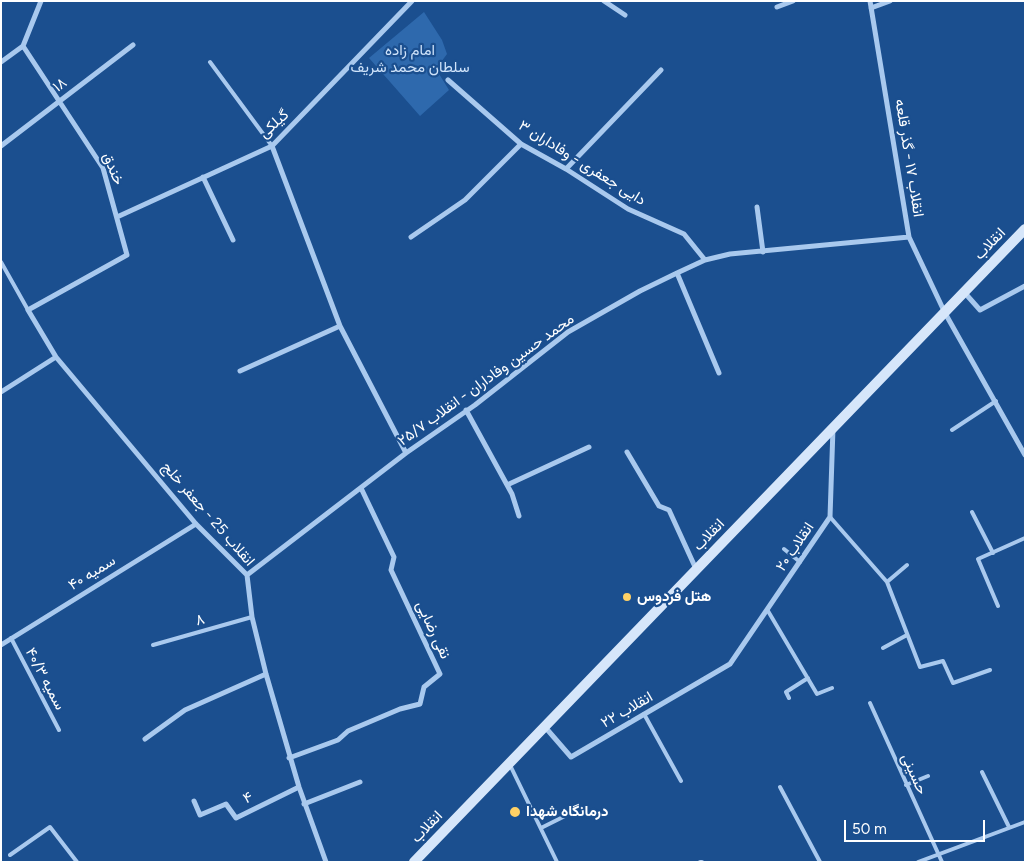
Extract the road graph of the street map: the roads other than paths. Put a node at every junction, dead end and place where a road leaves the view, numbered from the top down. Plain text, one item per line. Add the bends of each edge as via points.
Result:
1 (41, 1) edge
2 (412, 1) edge
3 (604, 1) edge
4 (793, 1) edge
5 (870, 1) edge
6 (890, 1) edge
7 (777, 7) dead end
8 (871, 8) junction
9 (625, 14) dead end
10 (133, 45) dead end
11 (23, 46) junction
12 (1, 62) edge
13 (210, 62) dead end
14 (661, 70) dead end
15 (448, 80) dead end
16 (60, 101) junction
17 (521, 144) junction
18 (1, 146) edge
19 (272, 146) junction
20 (566, 169) junction
21 (203, 177) junction
22 (758, 207) dead end
23 (117, 216) junction
24 (1025, 230) edge
25 (411, 237) dead end
26 (909, 237) junction
27 (234, 240) dead end
28 (763, 252) junction
29 (705, 260) junction
30 (1, 262) edge
31 (677, 273) junction
32 (1025, 286) edge
33 (964, 292) junction
34 (28, 310) junction
35 (945, 313) junction
36 (340, 326) junction
37 (56, 357) junction
38 (240, 370) dead end
39 (718, 373) dead end
40 (1, 392) edge
41 (996, 401) junction
42 (466, 410) junction
43 (834, 428) junction
44 (952, 430) dead end
45 (589, 447) dead end
46 (627, 452) dead end
47 (406, 453) junction
48 (1025, 455) edge
49 (507, 485) junction
50 (361, 488) junction
51 (972, 512) dead end
52 (519, 516) dead end
53 (830, 517) junction
54 (196, 524) junction
55 (1025, 538) edge
56 (784, 549) dead end
57 (993, 553) junction
58 (800, 562) junction
59 (907, 565) dead end
60 (696, 570) junction
61 (247, 575) junction
62 (887, 582) junction
63 (998, 606) dead end
64 (768, 612) junction
65 (252, 617) junction
66 (907, 635) junction
67 (11, 638) junction
68 (1, 644) edge
69 (153, 645) dead end
70 (882, 648) dead end
71 (730, 664) joint
72 (990, 670) dead end
73 (266, 674) junction
74 (808, 678) junction
75 (832, 688) dead end
76 (789, 698) dead end
77 (870, 703) dead end
78 (644, 714) junction
79 (544, 727) junction
80 (59, 730) dead end
81 (145, 740) dead end
82 (289, 758) junction
83 (510, 763) junction
84 (982, 772) dead end
85 (928, 776) dead end
86 (682, 780) dead end
87 (360, 782) dead end
88 (906, 785) junction
89 (298, 787) junction
90 (780, 787) dead end
91 (194, 800) dead end
92 (304, 804) junction
93 (573, 812) dead end
94 (1025, 822) edge
95 (1008, 827) junction
96 (541, 828) junction
97 (938, 853) junction
98 (10, 855) dead end
99 (77, 862) edge
100 (326, 862) edge
101 (414, 862) edge
102 (557, 862) edge
103 (820, 862) edge
104 (918, 862) edge
105 (942, 862) edge

1 - 11 street
2 - 19 street, گیلکی
3 - 9 street
4 - 7 street
5 - 8 street, انقلاب ۱۷ - گذر قلعه
6 - 8 street
8 - 26 street, انقلاب ۱۷ - گذر قلعه
10 - 16 street, ۱۸
11 - 12 street
11 - 16 street, خندق
13 - 19 lane
14 - 20 street
15 - 17 street, دایی جعفری - وفاداران ۳
16 - 18 street, ۱۸
16 - 23 street, خندق via 103,168
17 - 20 street, دایی جعفری - وفاداران ۳
17 - 25 street via 465,200
19 - 21 street, گیلکی
19 - 36 street
20 - 29 street, دایی جعفری - وفاداران ۳ via 628,209 684,234
21 - 23 street, گیلکی
21 - 27 street
22 - 28 street
23 - 34 street, خندق via 127,255
24 - 33 main road, انقلاب
26 - 28 street, محمد حسین وفاداران - انقلاب ۲۵/۷
26 - 35 street, انقلاب ۱۷ - گذر قلعه
28 - 29 street, محمد حسین وفاداران - انقلاب ۲۵/۷ via 730,254
29 - 31 street, محمد حسین وفاداران - انقلاب ۲۵/۷
30 - 34 lane
31 - 39 street
31 - 42 street, محمد حسین وفاداران - انقلاب ۲۵/۷ via 568,332
32 - 33 street via 980,310
33 - 35 main road, انقلاب
34 - 37 street, انقلاب 25 - جعفر خلج
35 - 41 street, انقلاب ۱۷ - گذر قلعه
35 - 43 main road, انقلاب
36 - 38 street
36 - 47 street
37 - 40 street
37 - 54 street, انقلاب 25 - جعفر خلج
41 - 44 lane
41 - 48 street, انقلاب ۱۷ - گذر قلعه
42 - 47 street, محمد حسین وفاداران - انقلاب ۲۵/۷
42 - 49 street
43 - 53 street, انقلاب ۲۰
43 - 60 main road, انقلاب
45 - 49 street
46 - 60 street via 658,506 669,510
47 - 50 street, محمد حسین وفاداران - انقلاب ۲۵/۷
49 - 52 street
50 - 61 street, محمد حسین وفاداران - انقلاب ۲۵/۷
50 - 82 street, نقی رضایی via 394,557 391,570 440,674 424,687 420,704 400,709 348,731 338,740
51 - 57 lane
53 - 58 street, انقلاب ۲۰
53 - 62 lane
54 - 61 street, انقلاب 25 - جعفر خلج
54 - 67 street, سمیه ۴۰
55 - 57 lane
56 - 58 lane
57 - 63 lane via 978,559
58 - 64 street, انقلاب ۲۰
59 - 62 lane
60 - 79 main road, انقلاب
61 - 65 street, انقلاب 25 - جعفر خلج
62 - 66 lane
64 - 71 street, انقلاب ۲۰
64 - 74 lane
65 - 69 lane, ۸
65 - 73 street, انقلاب 25 - جعفر خلج
66 - 70 lane
66 - 72 lane via 920,667 943,661 953,683
67 - 68 street, سمیه ۴۰
67 - 80 lane, سمیه ۴۰/۳
71 - 78 street, انقلاب ۲۲
73 - 81 street via 185,710
73 - 82 street, انقلاب 25 - جعفر خلج
74 - 75 lane via 818,694
74 - 76 lane via 786,692
77 - 88 lane, حسینی
78 - 79 street, انقلاب ۲۲ via 571,757
78 - 86 lane
79 - 83 main road, انقلاب
82 - 89 street, انقلاب 25 - جعفر خلج
83 - 96 lane
83 - 101 main road, انقلاب
84 - 95 lane
85 - 88 lane
87 - 92 street
88 - 97 lane, حسینی
89 - 91 street, ۴ via 236,818 226,804 200,814
89 - 92 street, انقلاب 25 - جعفر خلج
90 - 103 lane
92 - 100 street, انقلاب 25 - جعفر خلج
93 - 96 lane
94 - 95 lane
95 - 97 lane
96 - 102 lane
97 - 104 lane
97 - 105 lane, حسینی
98 - 99 lane via 50,827

